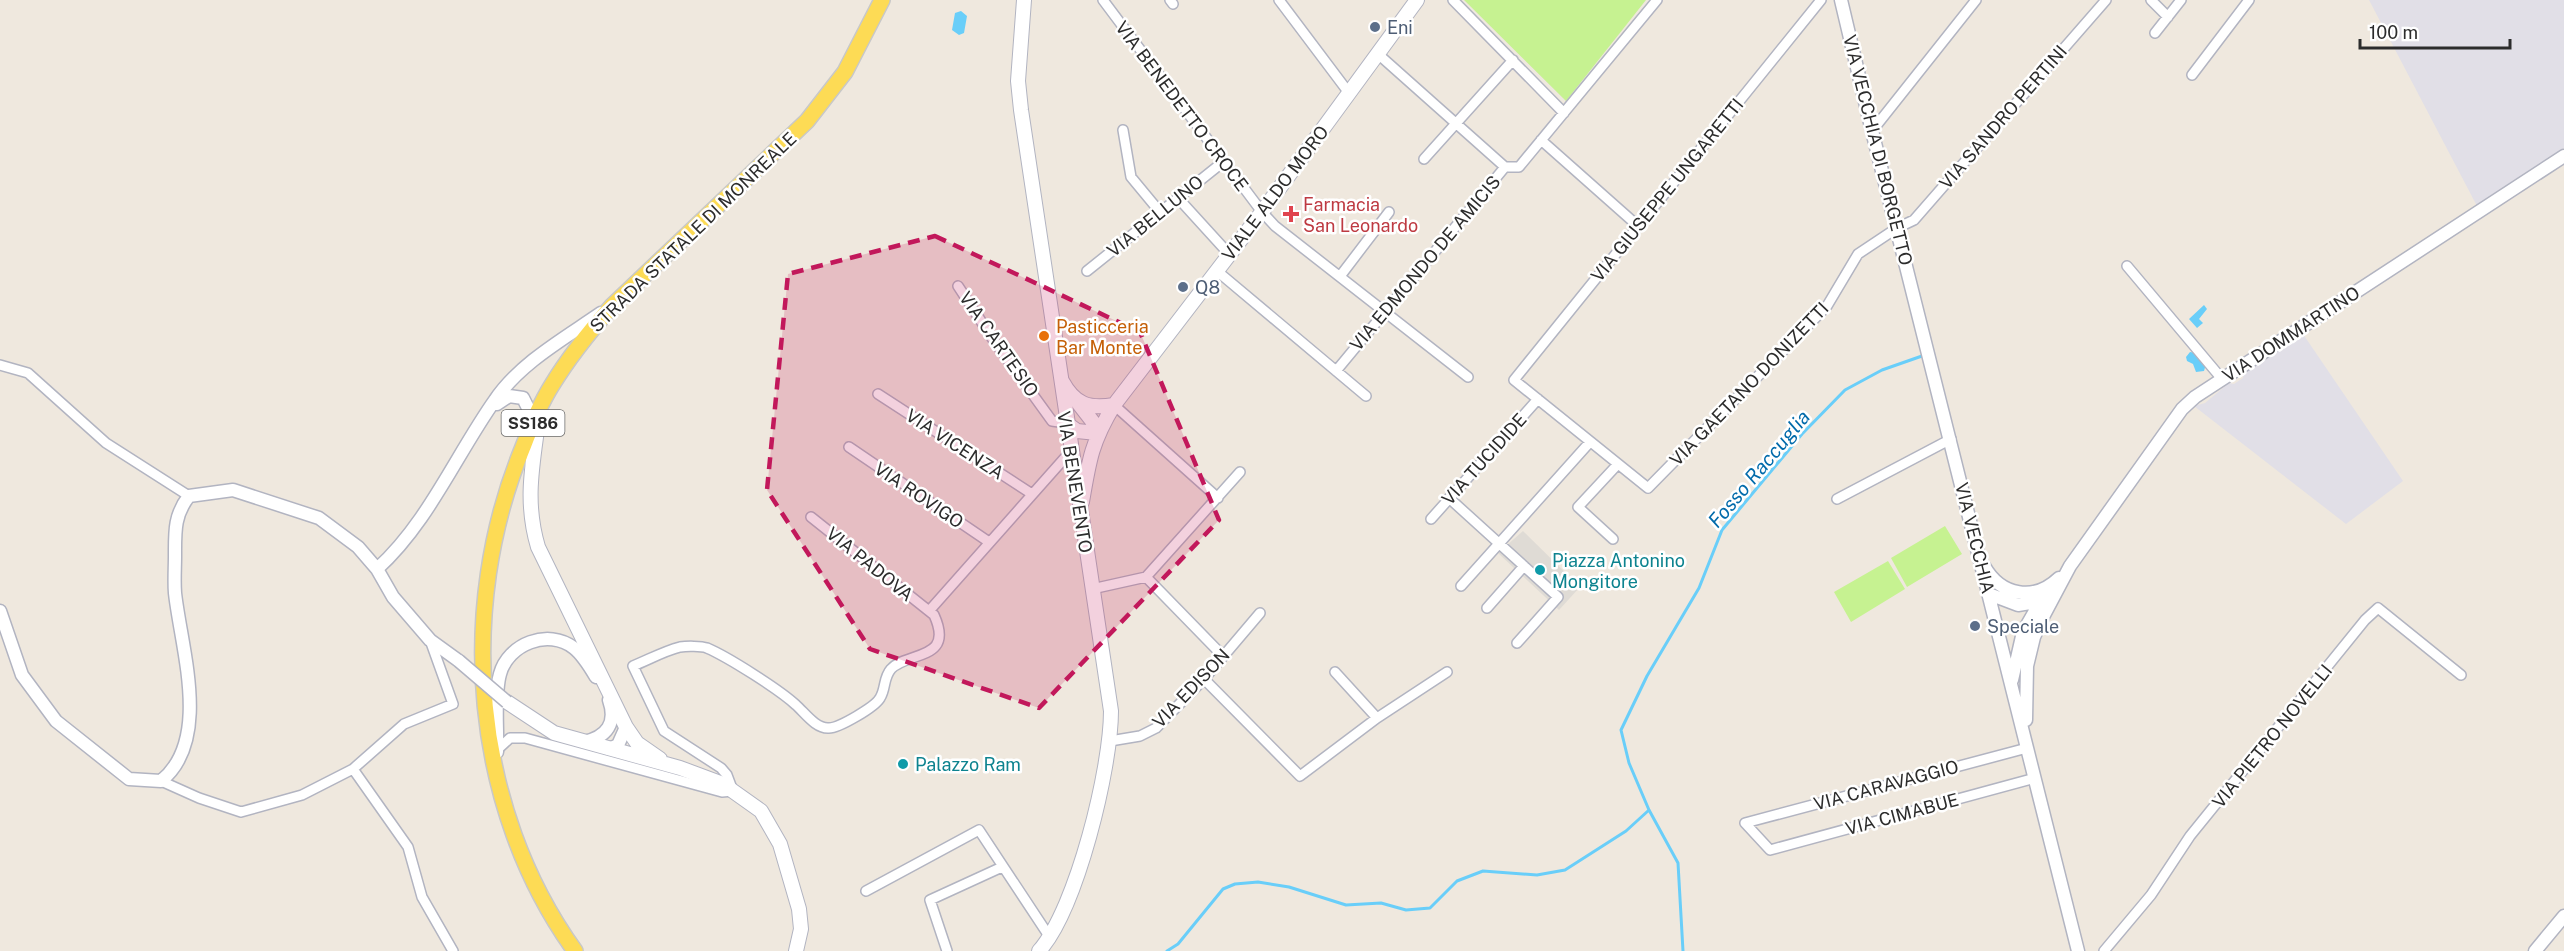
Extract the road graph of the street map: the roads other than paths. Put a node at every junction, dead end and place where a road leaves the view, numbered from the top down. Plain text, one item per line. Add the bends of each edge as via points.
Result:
1 (882, 0) edge
2 (1024, 0) edge
3 (1104, 0) edge
4 (1279, 0) edge
5 (1417, 0) edge
6 (1453, 0) edge
7 (1657, 0) edge
8 (1821, 0) edge
9 (1841, 0) edge
10 (1976, 0) edge
11 (2106, 0) edge
12 (2151, 0) edge
13 (2181, 0) edge
14 (2249, 0) edge
15 (2168, 17) junction
16 (2155, 33) dead end
17 (1378, 54) junction
18 (1513, 60) junction
19 (2192, 75) dead end
20 (1349, 93) junction
21 (1564, 113) junction
22 (1456, 123) junction
23 (1123, 130) dead end
24 (1872, 131) junction
25 (1541, 140) junction
26 (2564, 156) edge
27 (1424, 159) dead end
28 (1223, 162) junction
29 (1505, 167) junction
30 (1178, 198) junction
31 (1160, 212) junction
32 (1262, 212) junction
33 (1389, 212) dead end
34 (1638, 226) junction
35 (1897, 228) junction
36 (1229, 254) junction
37 (2127, 266) dead end
38 (1087, 271) dead end
39 (1217, 271) junction
40 (1341, 275) junction
41 (958, 286) dead end
42 (1916, 300) joint
43 (612, 306) junction
44 (1385, 310) junction
45 (0, 365) edge
46 (1336, 371) junction
47 (1468, 376) dead end
48 (1059, 377) junction
49 (2222, 379) junction
50 (878, 394) dead end
51 (1366, 396) dead end
52 (1538, 399) junction
53 (1079, 404) junction
54 (1114, 405) junction
55 (537, 415) junction
56 (482, 421) junction
57 (1066, 423) junction
58 (1097, 433) junction
59 (1951, 439) junction
60 (1590, 442) junction
61 (849, 447) dead end
62 (1070, 452) junction
63 (1618, 464) junction
64 (1240, 472) dead end
65 (1032, 494) junction
66 (189, 496) junction
67 (1218, 498) junction
68 (1449, 498) junction
69 (1837, 499) dead end
70 (1080, 516) junction
71 (811, 517) dead end
72 (1431, 519) dead end
73 (1613, 539) dead end
74 (989, 542) junction
75 (1499, 545) junction
76 (1980, 558) junction
77 (377, 569) junction
78 (1522, 569) junction
79 (1146, 577) junction
80 (1461, 586) dead end
81 (1092, 589) junction
82 (2050, 593) junction
83 (1989, 594) junction
84 (2039, 603) junction
85 (1487, 608) dead end
86 (0, 611) edge
87 (929, 611) junction
88 (1260, 613) dead end
89 (430, 640) junction
90 (1518, 643) dead end
91 (1223, 656) junction
92 (1335, 672) dead end
93 (1448, 672) dead end
94 (2461, 675) dead end
95 (1204, 679) junction
96 (2011, 684) junction
97 (605, 689) junction
98 (507, 702) joint
99 (1377, 718) junction
100 (626, 727) junction
101 (1110, 741) junction
102 (584, 742) junction
103 (2027, 748) junction
104 (498, 749) junction
105 (609, 749) junction
106 (670, 765) junction
107 (353, 769) junction
108 (497, 773) junction
109 (2035, 778) junction
110 (161, 781) junction
111 (733, 791) junction
112 (1770, 850) joint
113 (1002, 867) junction
114 (866, 891) dead end
115 (2564, 916) edge
116 (1049, 936) junction
117 (453, 951) edge
118 (575, 951) edge
119 (796, 951) edge
120 (947, 951) edge
121 (1039, 951) edge
122 (2078, 951) edge
123 (2104, 951) edge
124 (2535, 951) edge

1 - 43 main road, STRADA STATALE DI MONREALE / SS186 via 845,72 807,120
2 - 48 main road, VIA BENEVENTO via 1018,81
3 - 28 street, VIA BENEDETTO CROCE
4 - 20 street
5 - 17 main road, VIALE ALDO MORO
6 - 18 street
7 - 21 street, VIA EDMONDO DE AMICIS
8 - 34 street, VIA GIUSEPPE UNGARETTI
9 - 24 street, VIA VECCHIA DI BORGETTO
10 - 24 street
11 - 35 street, VIA SANDRO PERTINI via 1914,220
12 - 15 street
13 - 15 street
14 - 19 street
15 - 16 street
17 - 20 main road, VIALE ALDO MORO
17 - 22 street
18 - 21 street
18 - 22 street
20 - 32 main road, VIALE ALDO MORO
21 - 25 street, VIA EDMONDO DE AMICIS
22 - 27 street
22 - 29 street
23 - 31 street via 1131,177
24 - 35 street, VIA VECCHIA DI BORGETTO
25 - 29 street, VIA EDMONDO DE AMICIS via 1519,167
25 - 34 street
26 - 49 street, VIA DOMMARTINO
28 - 30 street, VIA BELLUNO
28 - 32 street, VIA BENEDETTO CROCE
29 - 44 street, VIA EDMONDO DE AMICIS
30 - 31 street, VIA BELLUNO
30 - 36 street
31 - 38 street, VIA BELLUNO
32 - 36 main road, VIALE ALDO MORO
32 - 40 street, VIA BENEDETTO CROCE
33 - 40 street
34 - 52 street, VIA GIUSEPPE UNGARETTI via 1514,380
35 - 42 street, VIA VECCHIA DI BORGETTO
35 - 63 street, VIA GAETANO DONIZETTI via 1858,254 1827,306 1648,488
36 - 39 main road, VIALE ALDO MORO
37 - 49 street
39 - 46 street
39 - 54 main road, VIALE ALDO MORO
40 - 44 street, VIA BENEDETTO CROCE
41 - 57 street, VIA CARTESIO via 1052,421
42 - 59 street, VIA VECCHIA
43 - 55 main road, STRADA STATALE DI MONREALE / SS186 via 586,334 551,386
43 - 56 street via 529,364 496,398
44 - 46 street, VIA EDMONDO DE AMICIS
44 - 47 street, VIA BENEDETTO CROCE
45 - 66 street via 28,373 106,443
46 - 51 street
48 - 53 main road
48 - 57 main road, VIA BENEVENTO
49 - 82 street, VIA DOMMARTINO via 2182,409
50 - 65 street, VIA VICENZA
52 - 60 street
52 - 68 street, VIA TUCIDIDE
53 - 54 main road
53 - 58 main road via 1087,411
54 - 58 main road, VIALE ALDO MORO
54 - 67 street
55 - 56 street via 517,396 504,398
55 - 97 main road via 529,487 532,526 548,572
55 - 108 main road, STRADA STATALE DI MONREALE / SS186 via 501,510 485,597 484,693
56 - 77 street via 396,552
57 - 58 main road via 1077,431
57 - 62 main road, VIA BENEVENTO
58 - 70 main road, VIALE ALDO MORO
59 - 69 street
59 - 76 street, VIA VECCHIA
60 - 63 street
60 - 75 street
61 - 74 street, VIA ROVIGO
62 - 65 street
62 - 70 main road, VIA BENEVENTO
63 - 73 street via 1578,507
64 - 67 street
65 - 74 street
66 - 77 street via 233,490 281,503 319,518 358,547
66 - 110 street via 178,509 175,538 175,592 189,670 187,741 174,770
67 - 79 street
68 - 72 street, VIA TUCIDIDE
68 - 75 street
70 - 81 main road, VIA BENEVENTO
71 - 87 street, VIA PADOVA
74 - 87 street
75 - 78 street
75 - 80 street
76 - 82 street via 2003,588
76 - 83 street, VIA VECCHIA
77 - 89 street via 393,597
78 - 85 street
78 - 90 street via 1558,597
79 - 81 street
79 - 91 street
81 - 101 main road, VIA BENEVENTO via 1111,711
82 - 84 street
82 - 103 street via 2027,666
83 - 84 street via 2008,603
83 - 96 street, VIA VECCHIA
84 - 96 street via 2023,632
86 - 110 street via 22,675 56,721 129,779
87 - 111 street via 938,631 930,652 895,665 885,678 877,702 831,728 818,725 793,702 705,647 681,647 633,666 664,731 721,768
88 - 91 street, VIA EDISON
89 - 98 street, bridge
89 - 107 street via 453,704 404,724
91 - 95 street, VIA EDISON
92 - 99 street
93 - 99 street
94 - 123 street, VIA PIETRO NOVELLI via 2378,608 2190,836 2151,895
95 - 99 street via 1300,776
95 - 101 street, VIA EDISON via 1156,728 1140,736
96 - 103 street, VIA VECCHIA
97 - 100 main road
97 - 102 street via 612,722 596,740
97 - 104 street via 581,655 564,642 547,639 519,647 507,658 499,678
98 - 102 main road via 554,733
100 - 105 street via 618,745
100 - 106 main road via 638,743
101 - 116 main road, VIA BENEVENTO via 1072,891
102 - 105 main road
103 - 109 street, VIA VECCHIA
103 - 112 street, VIA CARAVAGGIO via 1745,823
104 - 108 street
104 - 111 street via 510,738 525,738 722,792
105 - 106 main road
106 - 111 main road
107 - 110 street via 302,795 241,812
107 - 117 street via 408,847 422,897
108 - 118 main road, STRADA STATALE DI MONREALE / SS186 via 515,837 536,886
109 - 112 street, VIA CIMABUE
109 - 122 street, VIA VECCHIA
111 - 119 main road via 761,812 780,844 799,909 801,929
113 - 114 street via 979,830
113 - 116 street
113 - 120 street via 930,900
115 - 124 street
116 - 121 main road, VIA BENEVENTO

